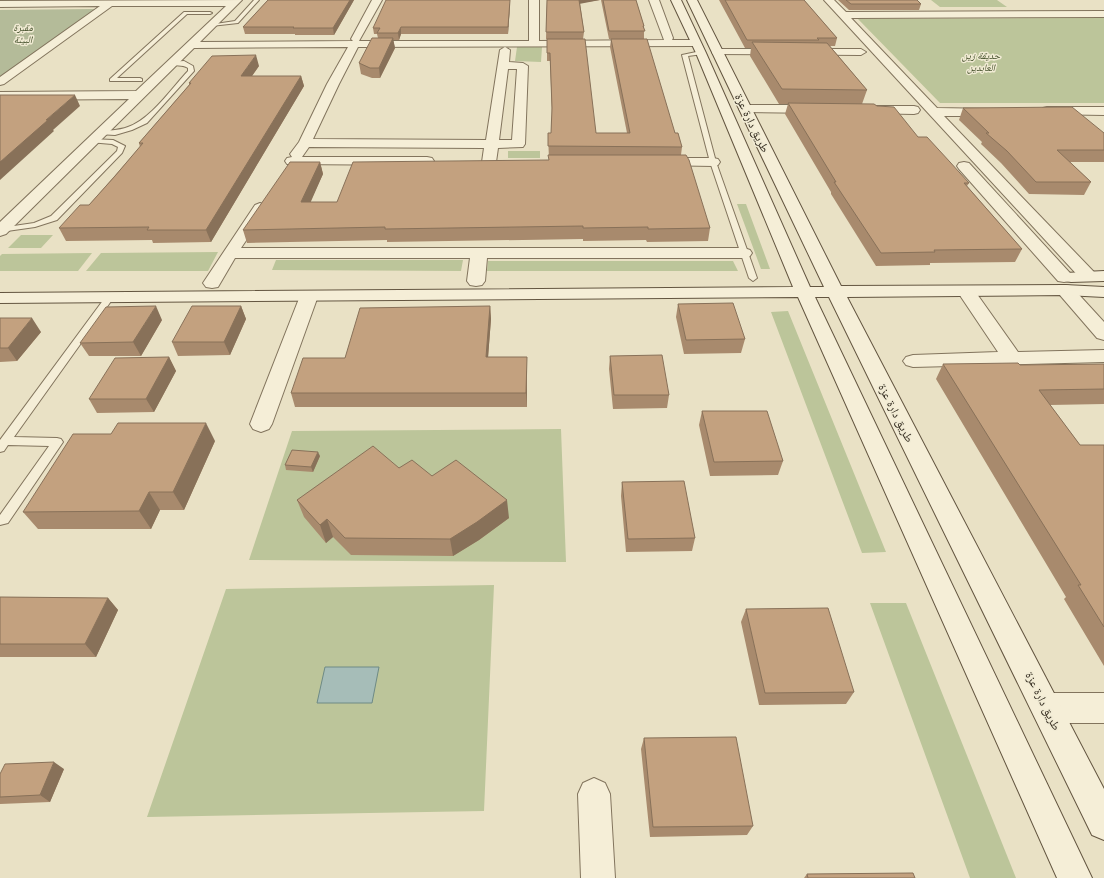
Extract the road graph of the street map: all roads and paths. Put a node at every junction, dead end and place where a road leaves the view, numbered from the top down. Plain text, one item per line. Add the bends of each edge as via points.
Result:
1 (257, 0) edge
2 (377, 0) edge
3 (534, 0) edge
4 (654, 0) edge
5 (676, 0) edge
6 (692, 0) edge
7 (815, 0) edge
8 (829, 0) edge
9 (107, 2) edge
10 (229, 2) edge
11 (0, 4) edge
12 (927, 5) dead end
13 (1104, 14) edge
14 (939, 15) junction
15 (843, 16) junction
16 (210, 19) junction
17 (846, 34) junction
18 (861, 34) junction
19 (668, 38) junction
20 (534, 41) junction
21 (193, 42) junction
22 (355, 42) junction
23 (506, 43) junction
24 (701, 46) junction
25 (862, 52) junction
26 (172, 63) junction
27 (503, 65) junction
28 (140, 80) junction
29 (0, 82) edge
30 (902, 90) junction
31 (124, 95) junction
32 (139, 95) junction
33 (0, 96) edge
34 (745, 109) junction
35 (829, 110) edge
36 (852, 110) edge
37 (914, 110) junction
38 (1104, 111) edge
39 (934, 112) junction
40 (1003, 112) edge
41 (1033, 112) edge
42 (923, 120) dead end
43 (96, 137) junction
44 (79, 138) dead end
45 (942, 141) dead end
46 (961, 141) junction
47 (305, 143) junction
48 (492, 144) junction
49 (958, 159) dead end
50 (292, 161) junction
51 (442, 162) edge
52 (474, 162) edge
53 (489, 162) junction
54 (505, 162) edge
55 (649, 162) edge
56 (713, 162) junction
57 (283, 174) edge
58 (270, 194) edge
59 (0, 231) edge
60 (230, 253) junction
61 (480, 253) junction
62 (744, 253) junction
63 (1096, 276) edge
64 (753, 278) junction
65 (476, 281) junction
66 (212, 283) junction
67 (1064, 283) junction
68 (0, 285) edge
69 (801, 285) junction
70 (831, 285) junction
71 (966, 291) junction
72 (1104, 292) edge
73 (309, 296) junction
74 (110, 297) junction
75 (0, 298) edge
76 (1104, 334) edge
77 (1104, 356) edge
78 (1012, 358) junction
79 (913, 361) dead end
80 (261, 424) dead end
81 (2, 444) edge
82 (0, 520) edge
83 (1046, 708) junction
84 (1104, 708) edge
85 (594, 794) dead end
86 (1104, 824) edge
87 (598, 878) edge
88 (1075, 878) edge

1 - 16 lane via 236,22
2 - 22 street
3 - 20 street
4 - 19 street
5 - 24 street
6 - 24 street, طريق دارة عزة
7 - 17 street
8 - 15 street
9 - 10 street
9 - 11 street
9 - 29 street
10 - 16 street
12 - 14 street
13 - 14 street
14 - 15 street
15 - 18 street
16 - 21 street
16 - 28 street
16 - 28 lane via 186,13 112,80
17 - 18 street
17 - 25 street
18 - 30 street
19 - 20 street
19 - 24 street
20 - 22 street
20 - 23 street
20 - 24 street
21 - 22 street
21 - 26 street
22 - 23 street
22 - 47 street
23 - 27 street
24 - 25 street
24 - 34 street, طريق دارة عزة
24 - 56 lane via 685,56
24 - 69 street
25 - 30 street via 888,81
26 - 32 street
26 - 43 lane via 184,63 191,71 145,122 130,129
27 - 48 street
27 - 48 street via 524,66 518,144
28 - 31 street
30 - 37 street
30 - 39 street
31 - 32 street
31 - 33 street
31 - 44 street
32 - 43 street
34 - 35 street
34 - 70 street, طريق دارة عزة
36 - 37 street
37 - 42 street
38 - 41 street
39 - 40 street
39 - 46 street
43 - 59 street
43 - 59 lane via 122,146 120,152 54,218 35,225
45 - 46 street
46 - 63 street
47 - 48 street
47 - 50 street
48 - 53 street
49 - 67 street
50 - 51 street
50 - 57 street
52 - 53 street
53 - 54 street
55 - 56 street
56 - 62 lane
58 - 60 street
60 - 61 street
60 - 66 street
61 - 62 street
61 - 65 street
62 - 64 lane
63 - 67 street
64 - 65 street
64 - 69 street
65 - 66 street
66 - 68 street
67 - 70 street
67 - 71 street
67 - 72 street
67 - 76 street
69 - 70 street
69 - 73 street
69 - 88 street
70 - 71 street
70 - 83 street, طريق دارة عزة
71 - 78 street
73 - 74 street
73 - 80 street
74 - 75 street
74 - 81 lane
77 - 78 street
78 - 79 street
81 - 82 lane via 57,442 4,520
83 - 84 street
83 - 86 street, طريق دارة عزة
85 - 87 street

